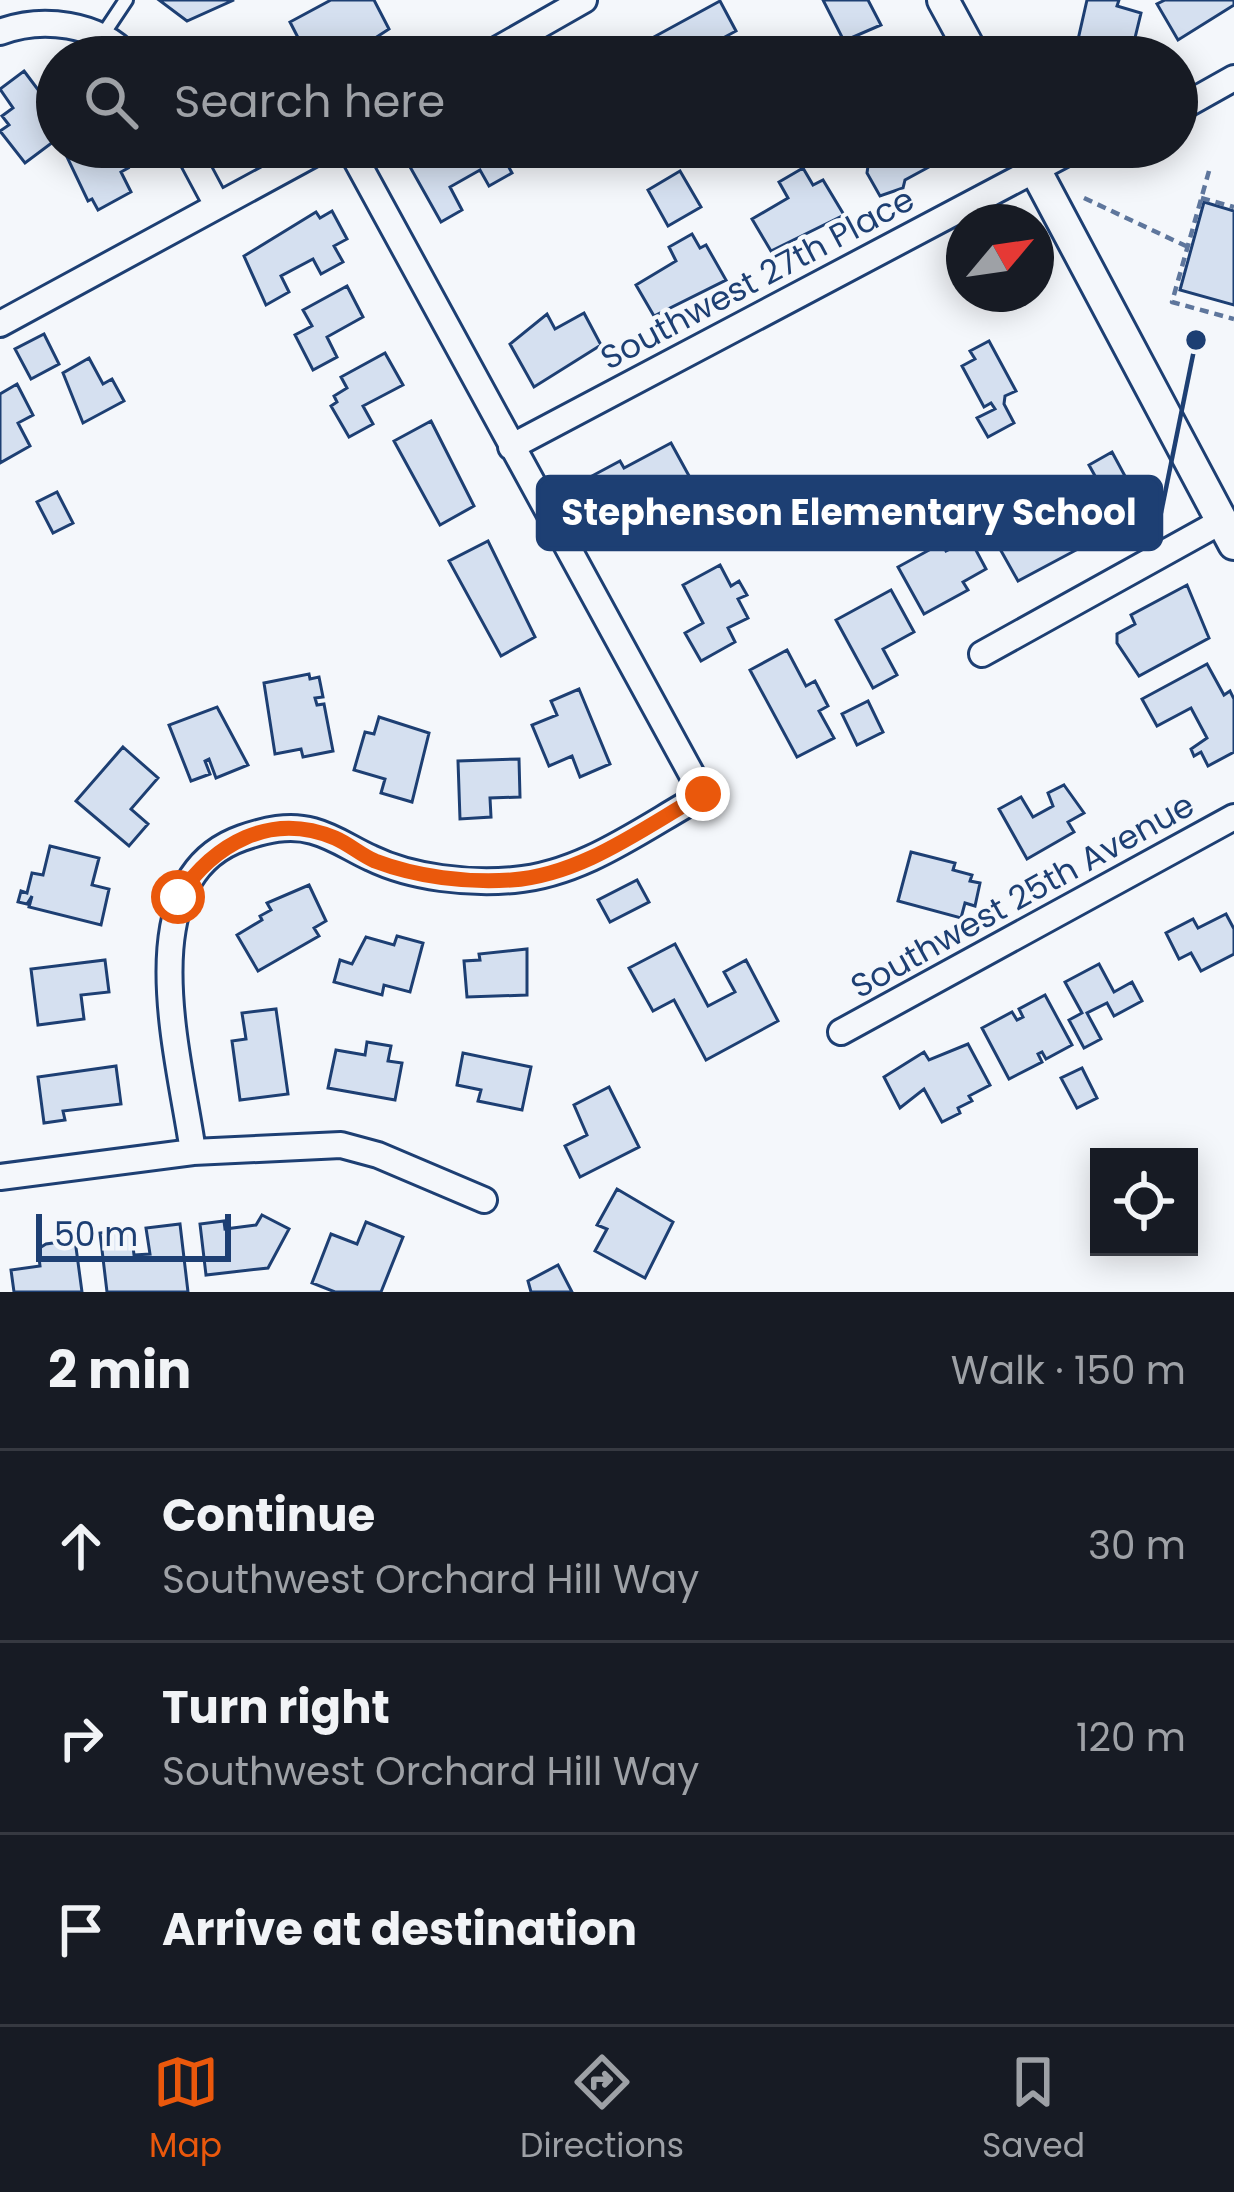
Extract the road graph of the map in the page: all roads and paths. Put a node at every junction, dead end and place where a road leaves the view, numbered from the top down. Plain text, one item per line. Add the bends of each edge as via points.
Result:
1 (126, 0) edge
2 (584, 0) edge
3 (944, 0) edge
4 (0, 32) edge
5 (98, 36) edge
6 (103, 36) edge
7 (521, 36) edge
8 (963, 36) edge
9 (1234, 78) edge
10 (1198, 98) edge
11 (197, 168) edge
12 (288, 168) edge
13 (360, 168) edge
14 (1010, 168) edge
15 (1033, 168) edge
16 (1209, 171) dead end
17 (1068, 190) dead end
18 (1201, 198) junction
19 (218, 206) junction
20 (1234, 207) edge
21 (1187, 247) junction
22 (1234, 319) edge
23 (0, 324) edge
24 (511, 447) junction
25 (1228, 532) edge
26 (982, 654) dead end
27 (1234, 817) edge
28 (841, 1032) dead end
29 (193, 1152) junction
30 (0, 1177) edge
31 (484, 1200) dead end

1 - 6 lane
2 - 7 street
3 - 8 street
4 - 5 street via 52,23
9 - 10 street
11 - 19 street
12 - 19 street
13 - 24 street
14 - 24 street, Southwest 27th Place
15 - 25 street
16 - 18 path
17 - 21 path
18 - 20 path
18 - 21 path
19 - 23 street
21 - 22 path via 1172,302
24 - 29 street via 703,794 579,865 516,880 419,872 307,829 269,829 229,843 199,866 178,897 169,933
25 - 26 street
27 - 28 street, Southwest 25th Avenue
29 - 30 street
29 - 31 street via 341,1145

